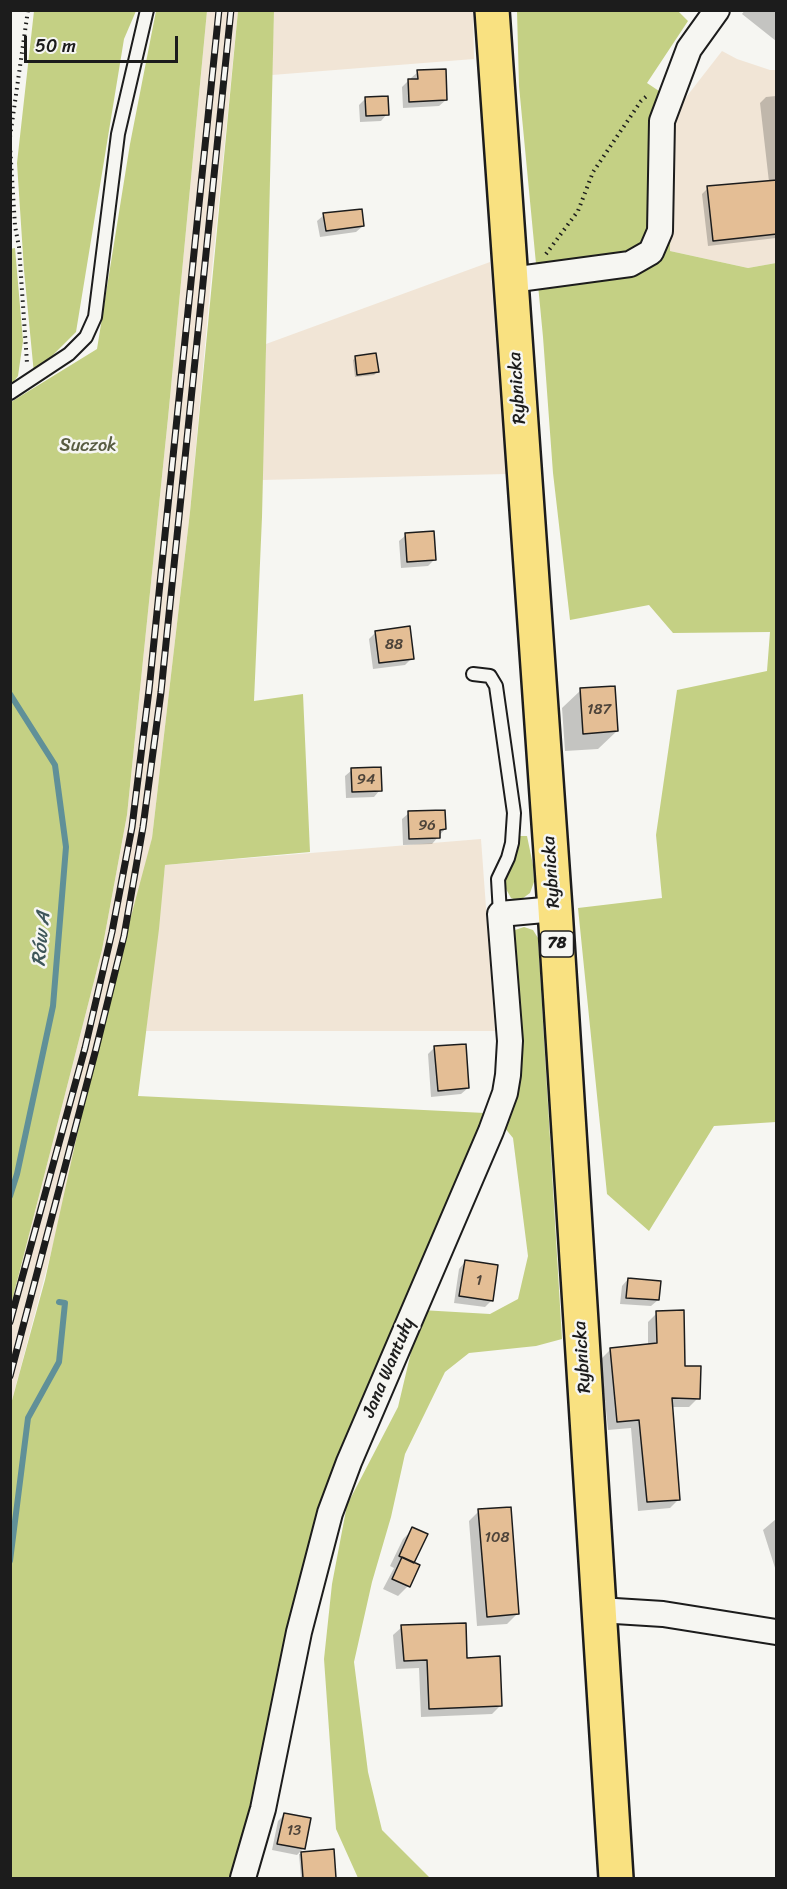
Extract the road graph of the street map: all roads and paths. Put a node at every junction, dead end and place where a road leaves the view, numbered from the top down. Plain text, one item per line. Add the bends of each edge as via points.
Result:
1 (28, 10) edge
2 (147, 10) edge
3 (492, 10) edge
4 (717, 10) edge
5 (650, 94) dead end
6 (10, 137) edge
7 (10, 145) edge
8 (544, 258) dead end
9 (511, 280) junction
10 (28, 367) dead end
11 (10, 393) edge
12 (473, 674) dead end
13 (555, 909) junction
14 (500, 914) junction
15 (599, 1610) junction
16 (777, 1632) edge
17 (243, 1878) edge
18 (616, 1878) edge

1 - 6 path
2 - 11 lane via 118,134 95,317 86,337 69,354
3 - 9 main road, Rybnicka / 78
4 - 9 street via 689,49 662,121 660,231 651,252 630,264
5 - 8 path via 641,101 593,172 578,211
7 - 10 path
9 - 13 main road, Rybnicka / 78
12 - 14 lane via 490,676 496,686 514,813 512,843 498,879
13 - 14 street
13 - 15 main road, Rybnicka / 78
14 - 17 street, Jana Wantuły via 510,1041 505,1092 330,1513 299,1632 263,1809
15 - 16 street via 663,1614
15 - 18 main road, Rybnicka / 78

